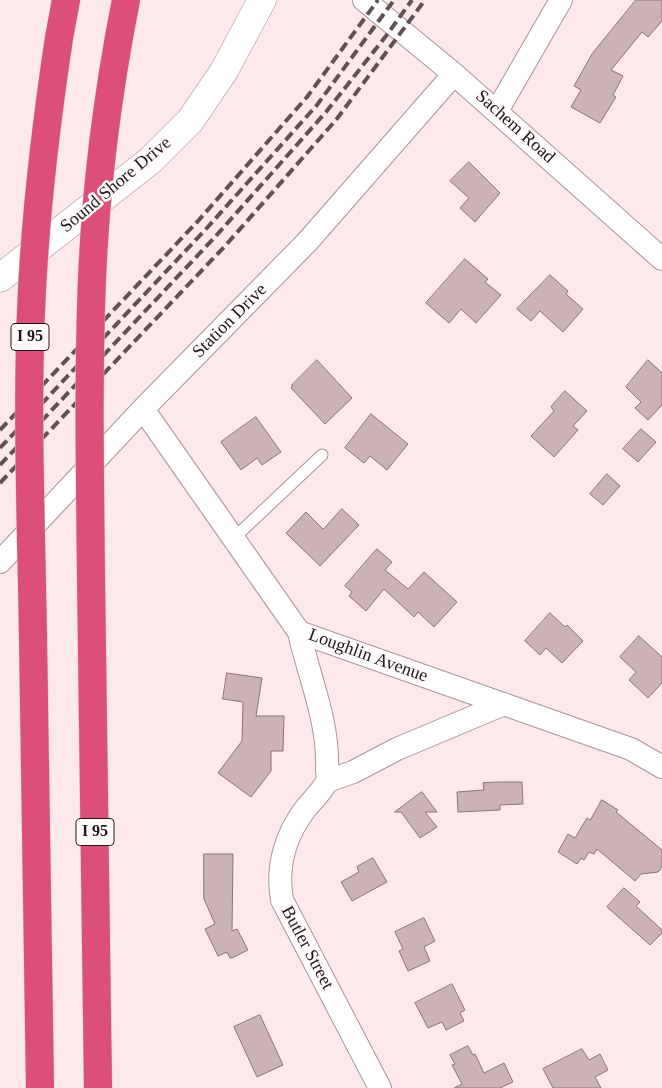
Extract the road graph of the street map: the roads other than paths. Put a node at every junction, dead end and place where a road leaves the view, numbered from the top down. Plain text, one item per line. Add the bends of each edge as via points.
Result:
1 (66, 0) edge
2 (126, 0) edge
3 (262, 0) edge
4 (364, 0) edge
5 (561, 0) edge
6 (454, 74) junction
7 (497, 111) junction
8 (662, 258) edge
9 (0, 278) edge
10 (143, 409) junction
11 (322, 455) dead end
12 (233, 539) junction
13 (0, 562) edge
14 (299, 632) junction
15 (504, 704) junction
16 (662, 767) edge
17 (327, 781) junction
18 (40, 1088) edge
19 (98, 1088) edge
20 (380, 1088) edge

1 - 18 highway, I 95, bridge via 47,120 33,258 29,405
2 - 19 highway, I 95, bridge via 105,131 92,276 89,424
3 - 9 main road, Sound Shore Drive via 224,71 190,121 151,160
4 - 6 street, Sachem Road
5 - 7 street
6 - 7 street, Sachem Road
6 - 10 street, Station Drive via 308,241
7 - 8 street, Sachem Road
10 - 12 street, Loughlin Avenue
10 - 13 street, Station Drive
11 - 12 lane
12 - 14 street, Loughlin Avenue
14 - 15 street, Loughlin Avenue
14 - 17 street via 322,717 328,755
15 - 16 street, Loughlin Avenue via 631,749
15 - 17 street
17 - 20 street, Butler Street via 290,832 279,884 282,900

